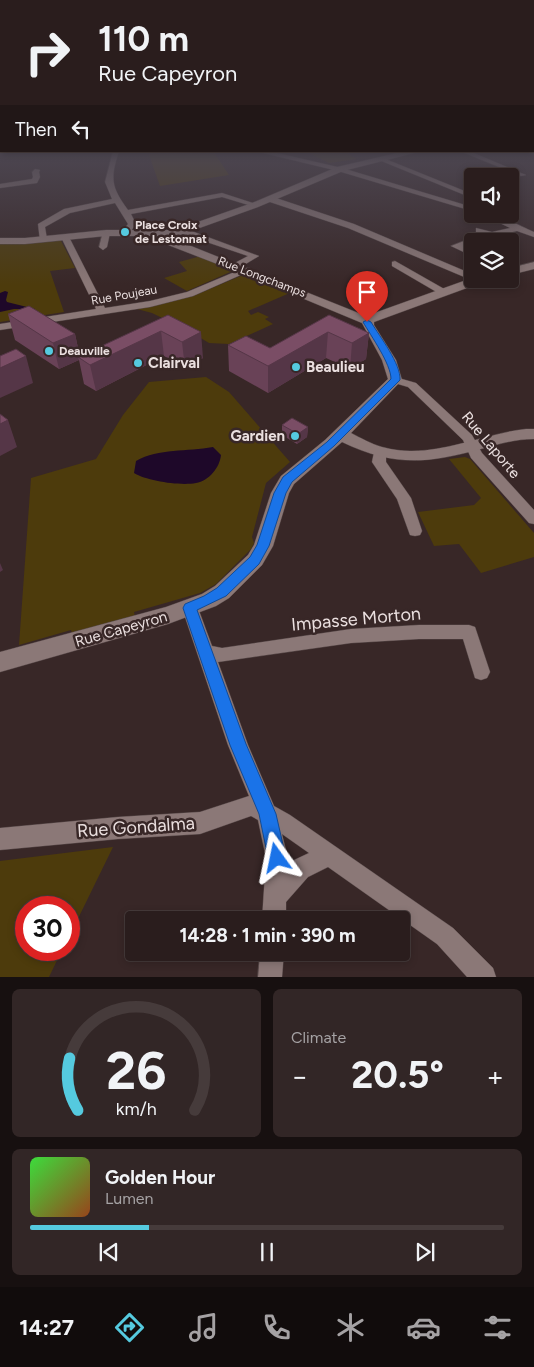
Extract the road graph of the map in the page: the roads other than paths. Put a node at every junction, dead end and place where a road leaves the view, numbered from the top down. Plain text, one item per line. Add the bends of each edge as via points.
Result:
1 (113, 195) edge
2 (280, 195) edge
3 (428, 195) edge
4 (270, 199) junction
5 (116, 200) junction
6 (255, 205) junction
7 (464, 205) edge
8 (125, 213) junction
9 (206, 222) junction
10 (507, 223) edge
11 (519, 228) junction
12 (479, 230) dead end
13 (183, 231) junction
14 (106, 233) junction
15 (125, 233) junction
16 (159, 233) junction
17 (534, 235) edge
18 (65, 237) junction
19 (43, 239) junction
20 (0, 241) edge
21 (464, 243) edge
22 (103, 247) dead end
23 (464, 250) edge
24 (395, 264) dead end
25 (534, 265) edge
26 (241, 268) junction
27 (519, 269) edge
28 (464, 274) edge
29 (464, 284) edge
30 (443, 292) junction
31 (102, 312) junction
32 (368, 320) junction
33 (0, 327) edge
34 (395, 380) junction
35 (534, 434) edge
36 (340, 435) junction
37 (472, 447) junction
38 (380, 452) junction
39 (534, 519) edge
40 (415, 531) dead end
41 (190, 608) junction
42 (204, 652) junction
43 (0, 662) edge
44 (481, 672) dead end
45 (267, 814) junction
46 (0, 839) edge
47 (330, 855) junction
48 (276, 897) junction
49 (275, 911) edge
50 (271, 961) edge
51 (270, 977) edge
52 (484, 977) edge

1 - 5 street
2 - 4 street
3 - 7 street
4 - 6 street
4 - 28 street via 351,226
5 - 8 street
5 - 19 street via 67,211 41,226
6 - 8 street via 222,195
6 - 9 street
8 - 15 street via 132,224
9 - 13 street
9 - 16 street
10 - 11 street
11 - 12 street via 491,235
11 - 17 street
13 - 16 street
13 - 26 street, Rue Poujeau via 255,256
14 - 15 street
14 - 18 street
14 - 22 street
15 - 16 street
16 - 26 street, Rue Longchamps via 167,241
18 - 19 street
18 - 31 street
19 - 20 street
21 - 23 street via 455,246
24 - 30 street
25 - 27 street
26 - 31 street, Rue Poujeau via 190,294
26 - 32 street, Rue Longchamps
29 - 30 street
30 - 32 street
31 - 33 street, Rue Poujeau
32 - 34 street via 368,326 396,374
34 - 36 street, Rue Capeyron
34 - 37 street, Rue Laporte via 412,385 468,438
35 - 37 street
36 - 38 street
36 - 41 street, Rue Capeyron via 287,480 255,560 222,592
37 - 38 street via 410,454
37 - 39 street, Rue Laporte
38 - 40 street via 379,462 404,498
41 - 42 street
41 - 43 street, Rue Capeyron
42 - 44 street, Impasse Morton via 222,655 351,636 469,632
42 - 45 street
45 - 46 street, Rue Gondalma via 252,805 200,823
45 - 47 street
45 - 48 street via 277,858
47 - 48 street via 300,870
47 - 52 street via 445,936
48 - 49 street
50 - 51 street

